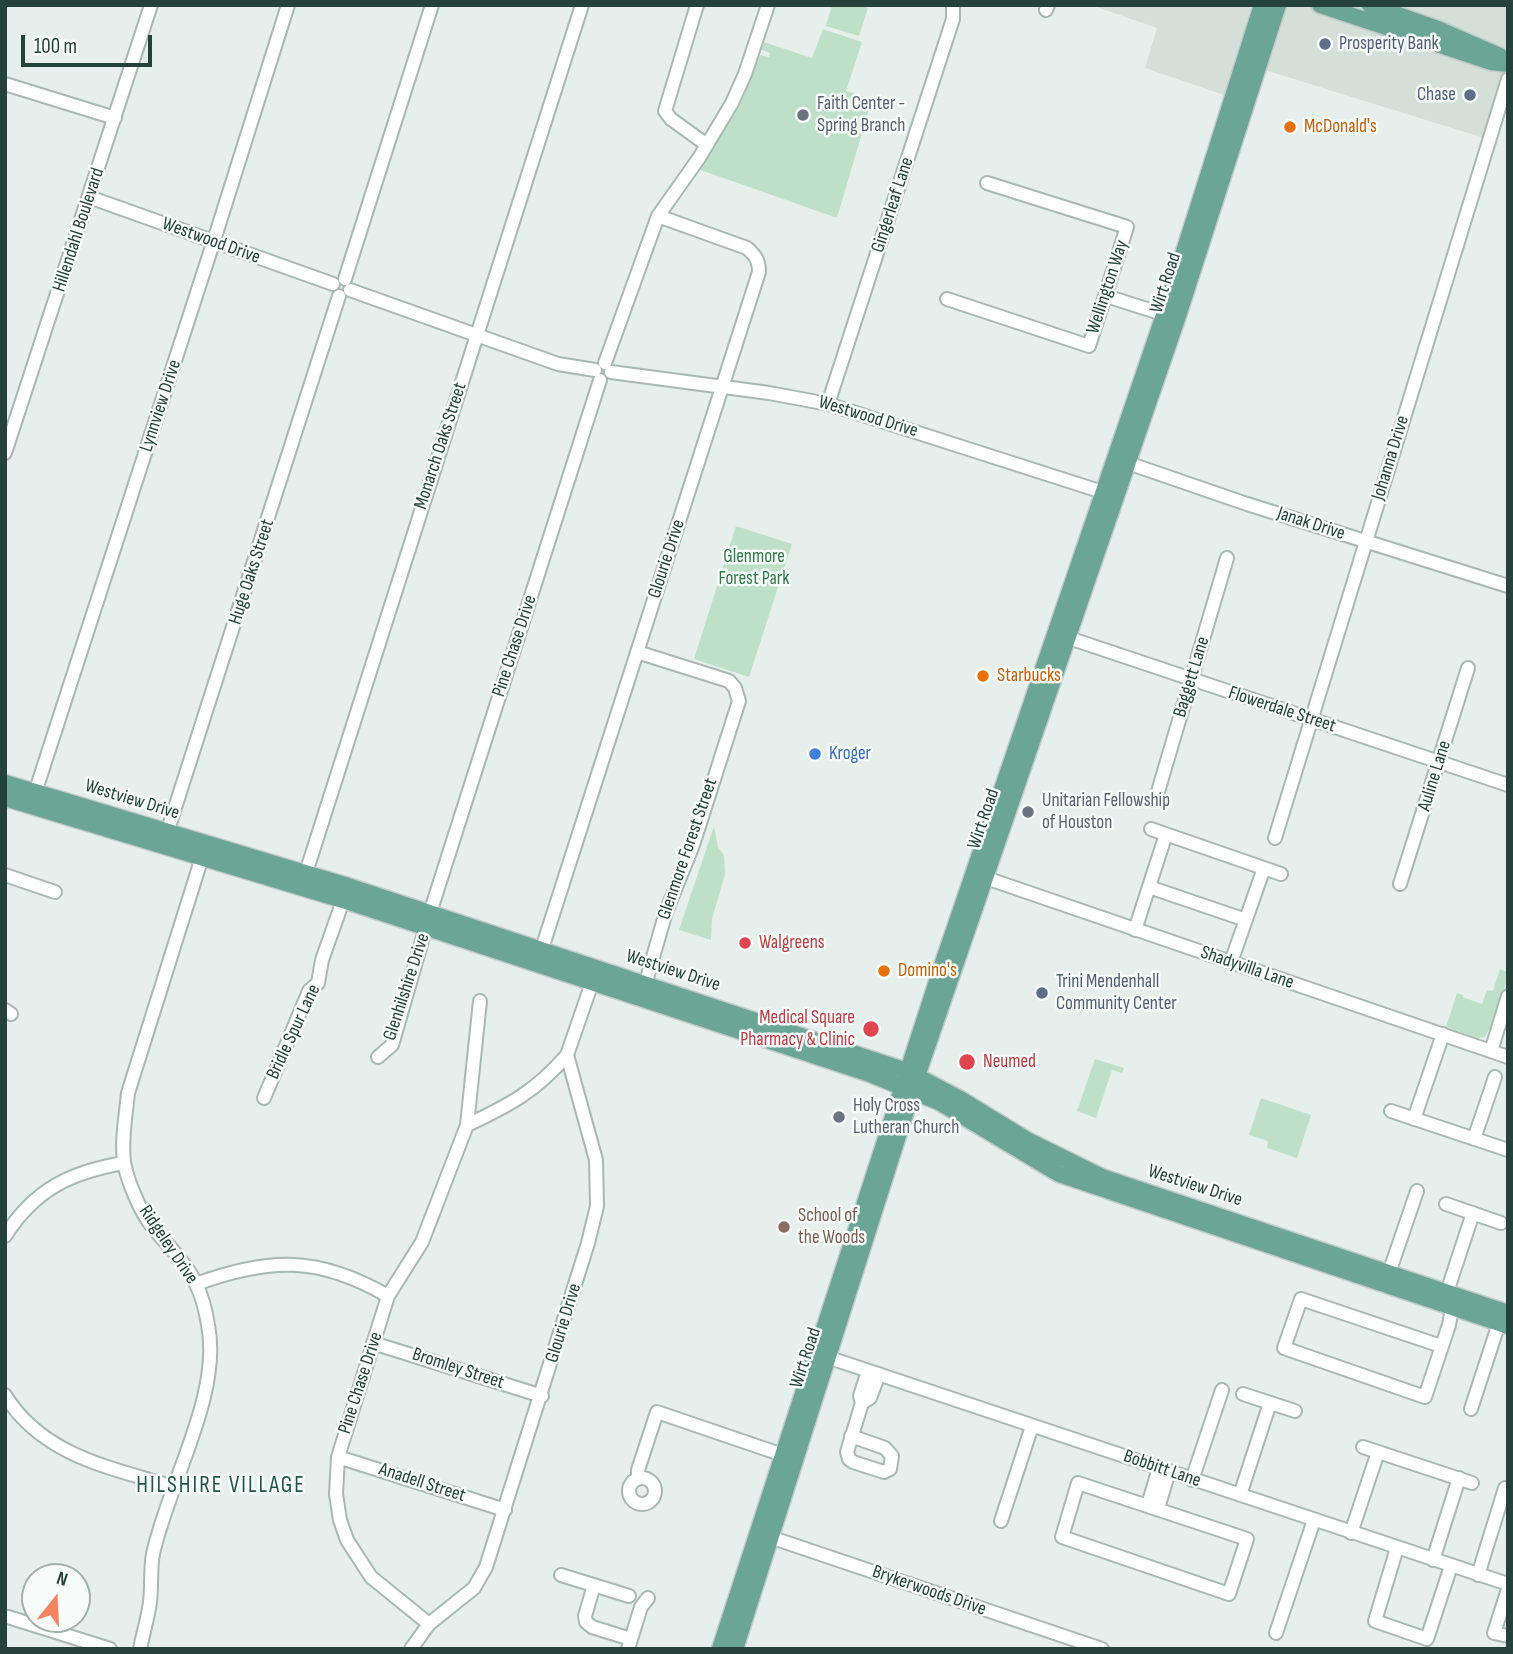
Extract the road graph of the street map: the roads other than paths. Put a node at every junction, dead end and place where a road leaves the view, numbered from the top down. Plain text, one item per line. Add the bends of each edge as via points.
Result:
1 (151, 5) edge
2 (288, 5) edge
3 (432, 5) edge
4 (582, 5) edge
5 (697, 5) edge
6 (768, 5) edge
7 (954, 5) edge
8 (1262, 5) edge
9 (1278, 5) edge
10 (1320, 5) edge
11 (1370, 5) edge
12 (1508, 62) edge
13 (1508, 79) edge
14 (5, 84) edge
15 (115, 118) junction
16 (707, 145) junction
17 (1222, 155) junction
18 (987, 183) dead end
19 (89, 197) junction
20 (658, 216) junction
21 (214, 242) junction
22 (342, 287) junction
23 (1106, 296) junction
24 (947, 299) dead end
25 (1171, 317) junction
26 (477, 337) junction
27 (603, 371) junction
28 (722, 388) junction
29 (828, 404) junction
30 (5, 453) edge
31 (1122, 461) junction
32 (1110, 494) junction
33 (1366, 542) junction
34 (1227, 558) dead end
35 (1508, 586) edge
36 (1062, 636) junction
37 (637, 652) junction
38 (1468, 668) dead end
39 (1191, 679) junction
40 (1311, 719) junction
41 (1440, 762) junction
42 (1508, 785) edge
43 (6, 793) edge
44 (1157, 795) dead end
45 (33, 799) junction
46 (1151, 829) dead end
47 (1166, 834) junction
48 (1275, 838) dead end
49 (165, 840) junction
50 (203, 851) junction
51 (1264, 867) junction
52 (1280, 874) dead end
53 (5, 875) edge
54 (986, 878) junction
55 (303, 881) junction
56 (1400, 884) dead end
57 (1149, 887) junction
58 (55, 892) dead end
59 (345, 893) junction
60 (428, 920) junction
61 (1246, 920) junction
62 (1135, 930) junction
63 (539, 956) junction
64 (1231, 962) junction
65 (595, 974) junction
66 (643, 991) junction
67 (1508, 996) edge
68 (480, 1001) dead end
69 (1443, 1034) junction
70 (1491, 1051) junction
71 (567, 1055) junction
72 (378, 1057) dead end
73 (1508, 1057) edge
74 (1495, 1077) dead end
75 (910, 1081) junction
76 (264, 1098) dead end
77 (1391, 1111) dead end
78 (1414, 1119) junction
79 (467, 1125) junction
80 (1474, 1139) junction
81 (1508, 1150) edge
82 (124, 1163) junction
83 (1417, 1191) dead end
84 (1446, 1204) dead end
85 (1473, 1213) junction
86 (1501, 1223) dead end
87 (5, 1236) edge
88 (1366, 1272) junction
89 (1389, 1273) junction
90 (196, 1284) junction
91 (388, 1296) junction
92 (1449, 1300) junction
93 (1505, 1321) edge
94 (373, 1343) junction
95 (1441, 1346) junction
96 (823, 1356) junction
97 (873, 1373) junction
98 (1222, 1390) dead end
99 (1243, 1394) dead end
100 (5, 1395) edge
101 (542, 1396) junction
102 (1270, 1402) junction
103 (1471, 1409) dead end
104 (1296, 1411) dead end
105 (1032, 1426) junction
106 (851, 1436) dead end
107 (1363, 1447) dead end
108 (1378, 1452) junction
109 (789, 1456) junction
110 (338, 1457) junction
111 (1164, 1470) junction
112 (1459, 1478) junction
113 (638, 1479) dead end
114 (1192, 1480) junction
115 (1472, 1483) dead end
116 (174, 1487) junction
117 (1505, 1488) dead end
118 (1240, 1495) junction
119 (1153, 1507) junction
120 (505, 1510) junction
121 (1314, 1520) junction
122 (1001, 1521) dead end
123 (1351, 1533) junction
124 (763, 1535) junction
125 (1397, 1548) junction
126 (1433, 1560) junction
127 (1451, 1566) junction
128 (561, 1575) dead end
129 (1478, 1575) junction
130 (594, 1585) junction
131 (1508, 1586) edge
132 (629, 1596) dead end
133 (648, 1598) dead end
134 (8, 1617) dead end
135 (429, 1624) junction
136 (1276, 1633) dead end
137 (1508, 1636) edge
138 (629, 1644) edge
139 (110, 1649) edge
140 (141, 1649) edge
141 (411, 1649) edge
142 (720, 1649) edge
143 (735, 1649) edge
144 (1102, 1649) edge

1 - 15 street, Hillendahl Boulevard
2 - 21 street, Lynnview Drive
3 - 22 street, Huge Oaks Street
4 - 26 street, Monarch Oaks Street
5 - 16 street via 665,111
6 - 16 street, Pine Chase Drive via 740,87
7 - 29 street, Gingerleaf Lane
8 - 17 main road, Wirt Road
9 - 17 main road, Wirt Road
10 - 12 main road via 1491,62
11 - 12 main road via 1493,51
13 - 33 street, Johanna Drive
14 - 15 street
15 - 19 street, Hillendahl Boulevard
16 - 20 street, Pine Chase Drive
17 - 25 main road, Wirt Road
18 - 23 street, Wellington Way via 1127,227
19 - 21 street, Westwood Drive
19 - 30 street, Hillendahl Boulevard
20 - 27 street, Pine Chase Drive
20 - 28 street, Glourie Drive via 747,248 759,263
21 - 22 street, Westwood Drive
21 - 45 street, Lynnview Drive
22 - 26 street, Westwood Drive
22 - 49 street, Huge Oaks Street
23 - 24 street, Wellington Way via 1089,346
23 - 25 street
25 - 31 main road, Wirt Road
26 - 27 street, Westwood Drive via 558,364
26 - 55 street, Monarch Oaks Street
27 - 28 street, Westwood Drive
27 - 60 street, Pine Chase Drive
28 - 29 street, Westwood Drive
28 - 37 street, Glourie Drive
29 - 32 street, Westwood Drive
31 - 32 main road, Wirt Road
31 - 33 street, Janak Drive
32 - 36 main road, Wirt Road
33 - 35 street, Janak Drive
33 - 40 street, Johanna Drive
34 - 39 street, Baggett Lane
36 - 39 street, Flowerdale Street
36 - 54 main road, Wirt Road
36 - 75 main road, Wirt Road via 1010,762
37 - 63 street, Glourie Drive
37 - 66 street, Glenmore Forest Street via 729,681 739,701
38 - 41 street, Auline Lane
39 - 40 street, Flowerdale Street
39 - 44 street, Baggett Lane
40 - 41 street, Flowerdale Street
40 - 48 street, Johanna Drive
41 - 42 street, Flowerdale Street
41 - 56 street, Auline Lane
43 - 45 main road, Westview Drive
45 - 49 main road, Westview Drive
46 - 47 street
47 - 51 street
47 - 57 street
49 - 50 main road, Westview Drive
50 - 55 main road, Westview Drive
50 - 82 street, Ridgeley Drive via 128,1093
51 - 52 street
51 - 61 street
53 - 58 street
54 - 62 street, Shadyvilla Lane
54 - 75 main road, Wirt Road
55 - 59 main road, Westview Drive
57 - 61 street
57 - 62 street
59 - 60 main road, Westview Drive
59 - 76 street, Bridle Spur Lane via 318,983 309,991
60 - 63 main road, Westview Drive
60 - 72 street, Glenhilshire Drive via 392,1045
61 - 64 street
62 - 64 street, Shadyvilla Lane
63 - 65 main road, Westview Drive
64 - 69 street, Shadyvilla Lane
65 - 66 main road, Westview Drive
65 - 71 street
66 - 75 main road, Westview Drive
67 - 70 street
68 - 79 street, Pine Chase Drive
69 - 70 street, Shadyvilla Lane
69 - 78 street
70 - 73 street, Shadyvilla Lane
71 - 79 street via 525,1095
71 - 101 street, Glourie Drive via 596,1160 597,1206
74 - 80 street
75 - 88 main road, Westview Drive via 962,1100 1025,1147 1062,1167
75 - 96 main road, Wirt Road
77 - 78 street
78 - 80 street
79 - 91 street, Pine Chase Drive via 422,1242
80 - 81 street
82 - 87 street via 58,1183 25,1210
82 - 90 street, Ridgeley Drive via 149,1222
83 - 89 street
84 - 85 street
85 - 86 street
85 - 92 street
88 - 89 main road, Westview Drive
88 - 92 main road, Westview Drive
89 - 92 main road, Westview Drive
90 - 91 street via 234,1270 288,1264 339,1273
90 - 116 street, Ridgeley Drive via 208,1324 210,1370
91 - 94 street, Pine Chase Drive
92 - 93 main road, Westview Drive
92 - 95 street
93 - 103 street
94 - 101 street, Bromley Street
94 - 110 street, Pine Chase Drive
95 - 95 street via 1425,1397 1284,1348 1301,1298
96 - 97 street, Bobbitt Lane
96 - 109 main road, Wirt Road
97 - 105 street, Bobbitt Lane
97 - 106 street via 870,1398 862,1404
98 - 114 street
99 - 102 street
100 - 116 street via 26,1423 62,1450
101 - 120 street, Glourie Drive
102 - 104 street
102 - 118 street
105 - 111 street, Bobbitt Lane
105 - 122 street
107 - 108 street
108 - 112 street
108 - 123 street
109 - 113 street via 657,1412
109 - 124 main road, Wirt Road
110 - 120 street, Anadell Street
110 - 135 street, Pine Chase Drive via 336,1494 347,1540 371,1577
111 - 114 street, Bobbitt Lane
111 - 119 street
112 - 115 street
112 - 126 street
114 - 118 street, Bobbitt Lane
116 - 140 street, Ridgeley Drive via 153,1555
117 - 129 street
118 - 121 street, Bobbitt Lane
119 - 119 street via 1078,1483 1062,1538 1229,1594 1247,1539
120 - 135 street, Glourie Drive via 474,1588
121 - 123 street, Bobbitt Lane
121 - 136 street
123 - 125 street, Bobbitt Lane
124 - 142 main road, Wirt Road
124 - 143 main road, Wirt Road
124 - 144 street, Brykerwoods Drive
125 - 126 street, Bobbitt Lane
125 - 127 street via 1375,1621 1427,1639
126 - 127 street, Bobbitt Lane
127 - 129 street, Bobbitt Lane
128 - 130 street
129 - 131 street, Bobbitt Lane
130 - 132 street
130 - 138 street via 586,1622
131 - 137 street via 1494,1633
133 - 138 street
134 - 139 street
135 - 141 street, Glourie Drive

